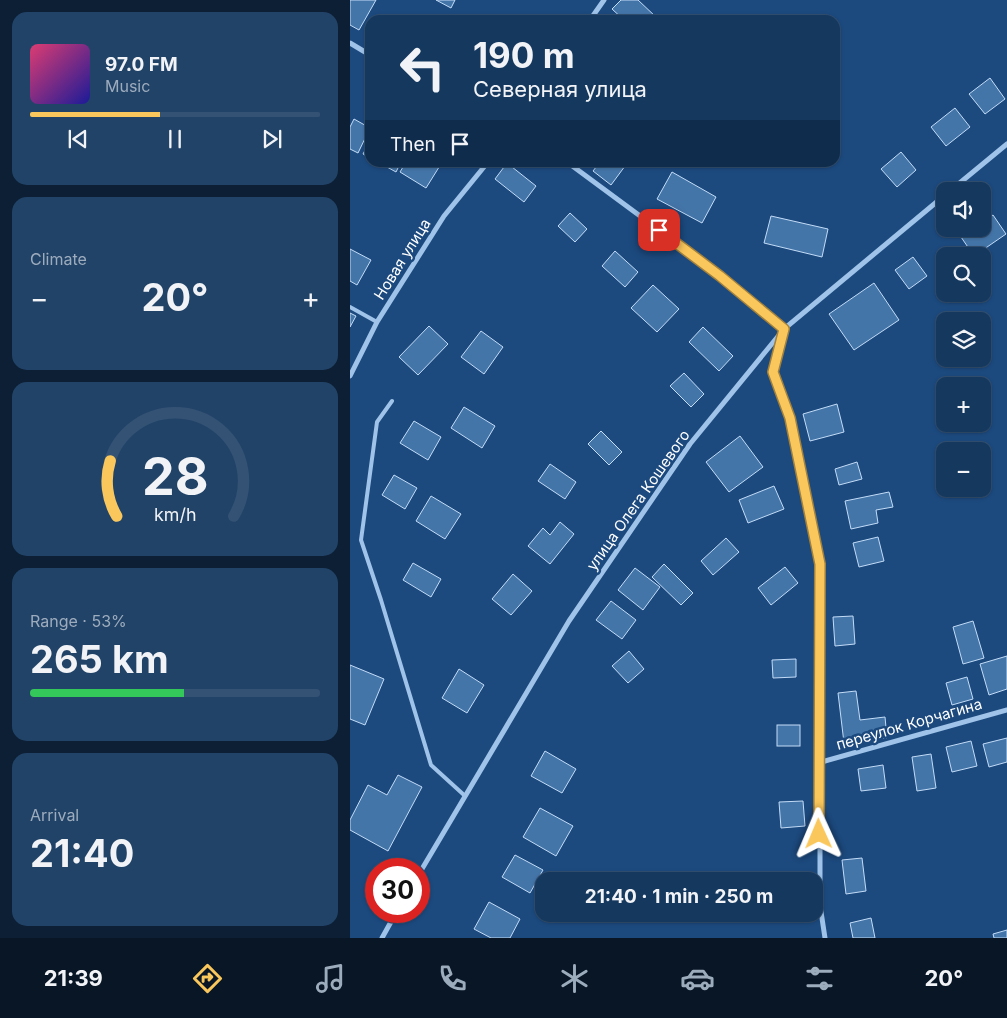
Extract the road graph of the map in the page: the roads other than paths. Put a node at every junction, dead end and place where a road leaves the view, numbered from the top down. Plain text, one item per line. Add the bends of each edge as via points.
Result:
1 (604, 0) edge
2 (594, 15) edge
3 (350, 44) edge
4 (365, 52) edge
5 (1007, 144) edge
6 (484, 167) edge
7 (574, 167) edge
8 (961, 182) edge
9 (936, 202) edge
10 (350, 307) edge
11 (377, 322) junction
12 (784, 329) junction
13 (350, 376) edge
14 (392, 401) dead end
15 (1007, 710) edge
16 (818, 763) junction
17 (464, 795) junction
18 (428, 858) edge
19 (390, 923) edge
20 (382, 938) edge
21 (825, 938) edge

1 - 2 street
3 - 4 street
5 - 8 street
6 - 11 street, Новая улица via 444,216
7 - 12 street via 720,276
9 - 12 street, улица Олега Кошевого
10 - 11 lane
11 - 13 street, Новая улица
12 - 16 street via 773,372 790,418 820,564
12 - 17 street, улица Олега Кошевого via 690,444 569,621
14 - 17 lane via 377,422 361,540 431,765
15 - 16 street, переулок Корчагина
16 - 21 street via 820,905
17 - 18 street, улица Олега Кошевого
19 - 20 street

